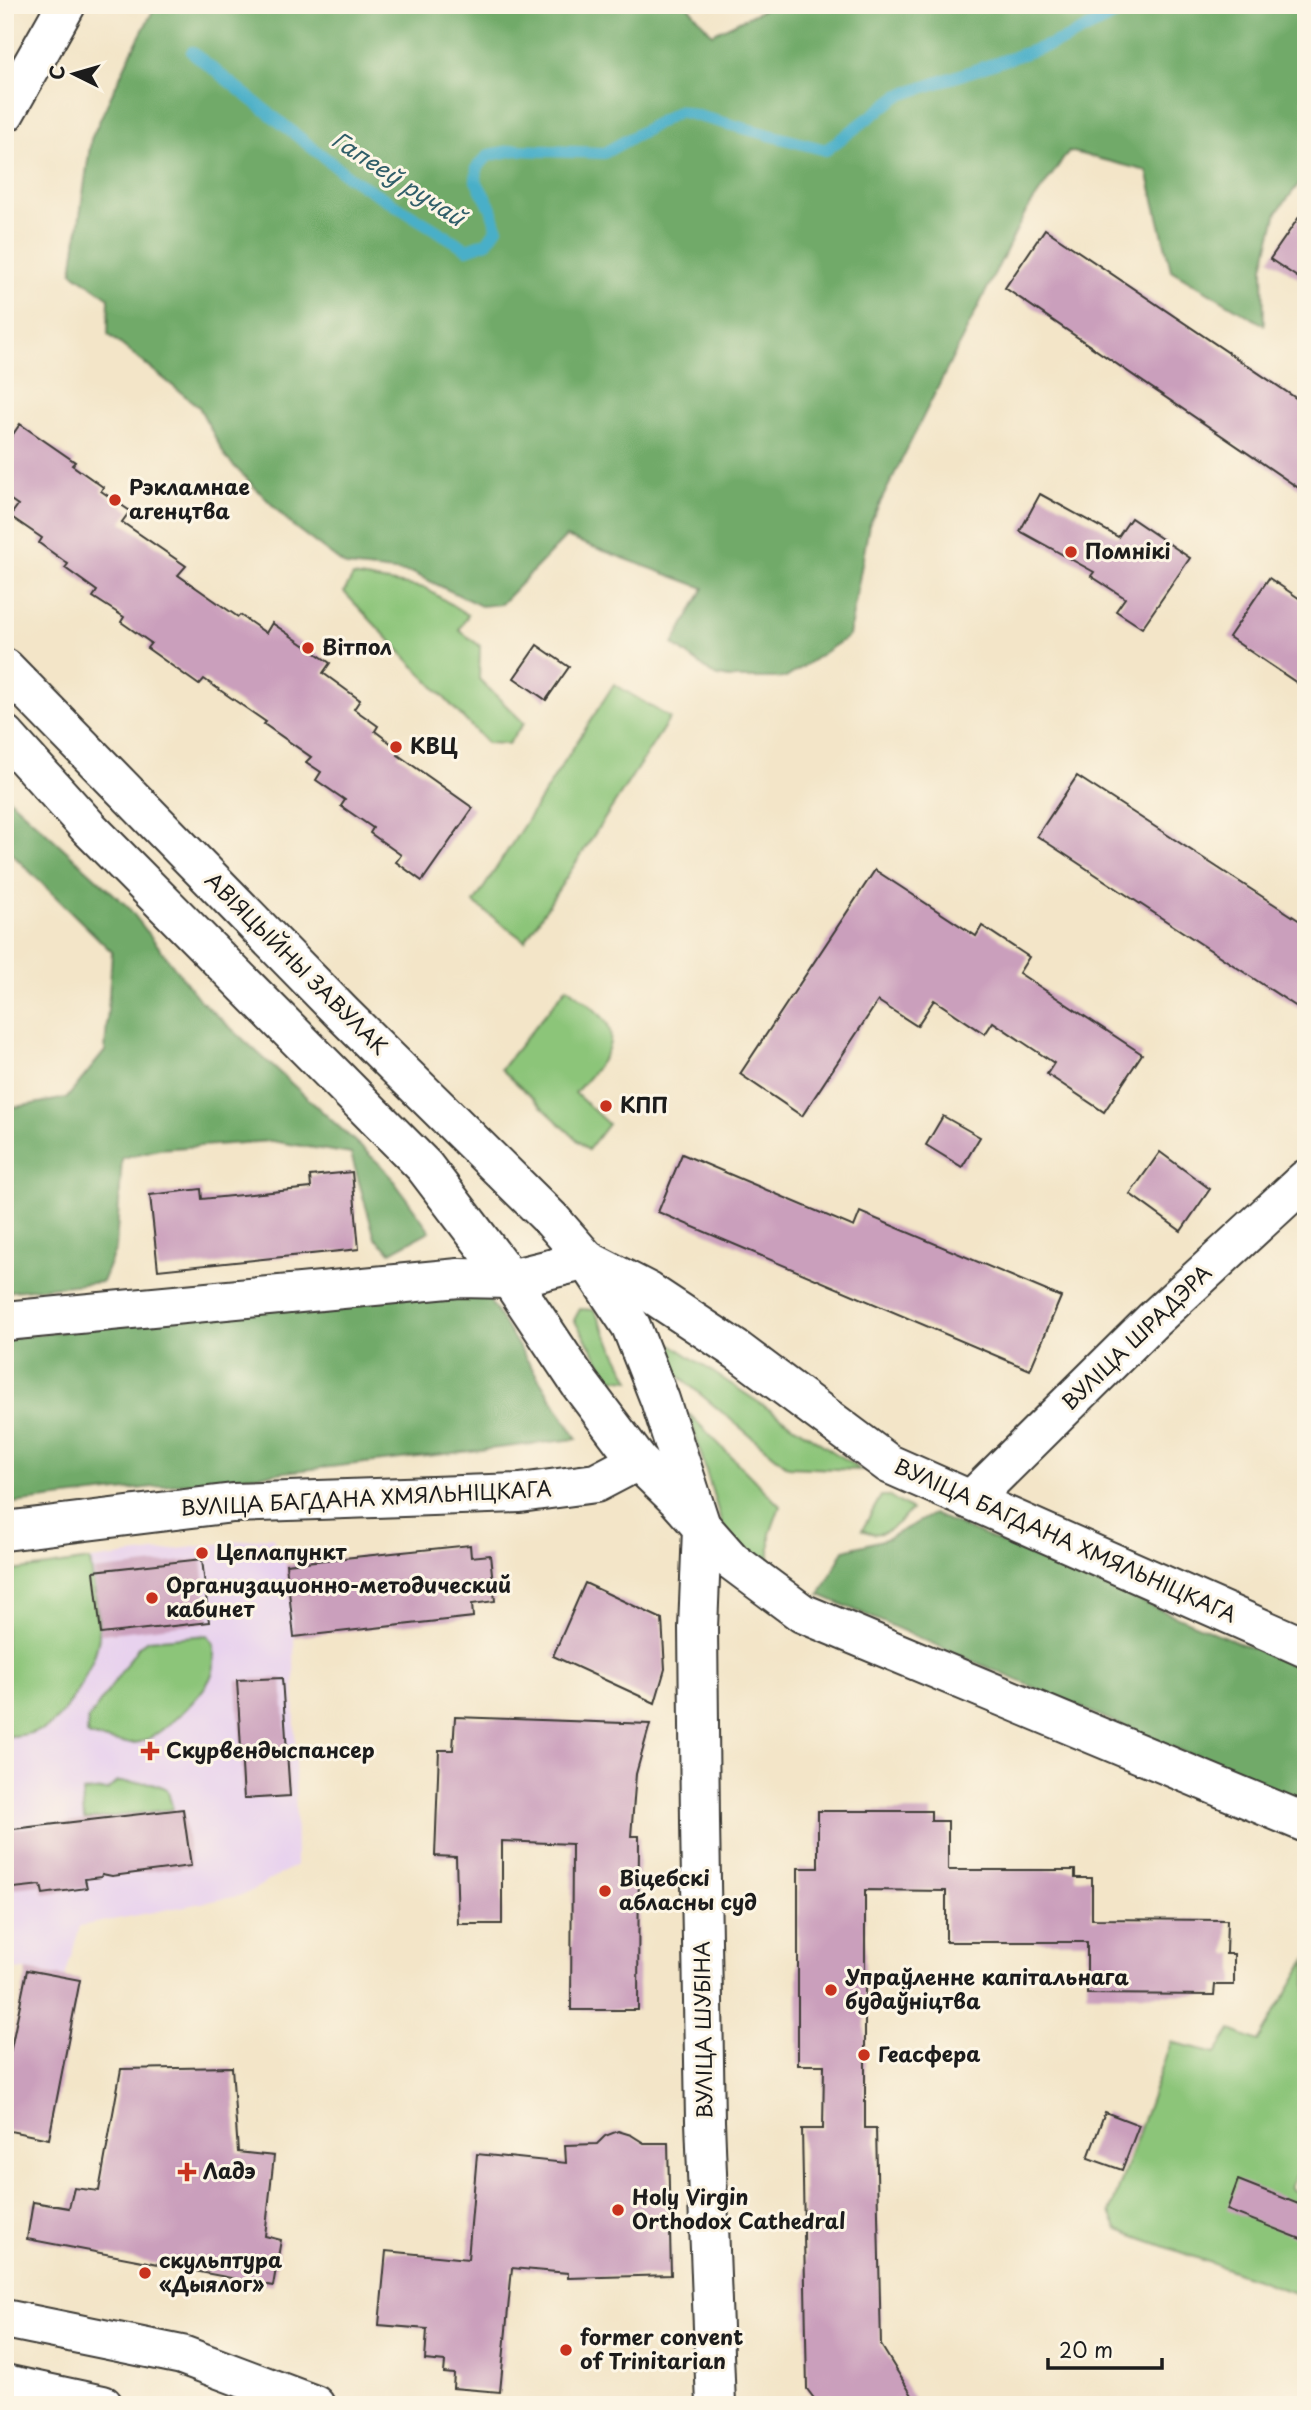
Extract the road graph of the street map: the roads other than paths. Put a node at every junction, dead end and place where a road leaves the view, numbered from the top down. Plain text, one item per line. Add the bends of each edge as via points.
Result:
1 (66, 5) edge
2 (5, 113) edge
3 (5, 668) edge
4 (5, 735) edge
5 (1306, 1179) edge
6 (587, 1260) junction
7 (510, 1279) junction
8 (5, 1321) edge
9 (638, 1461) junction
10 (971, 1500) junction
11 (702, 1529) junction
12 (5, 1531) edge
13 (1306, 1648) edge
14 (1306, 1824) edge
15 (5, 2319) edge
16 (5, 2384) edge
17 (103, 2405) edge
18 (315, 2405) edge
19 (716, 2405) edge

1 - 2 street
3 - 6 street, АВІЯЦЫЙНЫ ЗАВУЛАК
4 - 7 street via 90,829 424,1166
5 - 10 street, ВУЛІЦА ШРАДЭРА via 1153,1320
6 - 7 street
6 - 10 street, ВУЛІЦА БАГДАНА ХМЯЛЬНІЦКАГА via 649,1292 738,1351 889,1464
6 - 11 street via 631,1326
7 - 8 street via 459,1278
7 - 9 street
9 - 11 street
9 - 12 street, ВУЛІЦА БАГДАНА ХМЯЛЬНІЦКАГА via 596,1483 520,1493 233,1503
10 - 13 street, ВУЛІЦА БАГДАНА ХМЯЛЬНІЦКАГА
11 - 14 street via 732,1561 802,1613
11 - 19 street, ВУЛІЦА ШУБІНА via 700,1821
15 - 18 street via 182,2355
16 - 17 street

